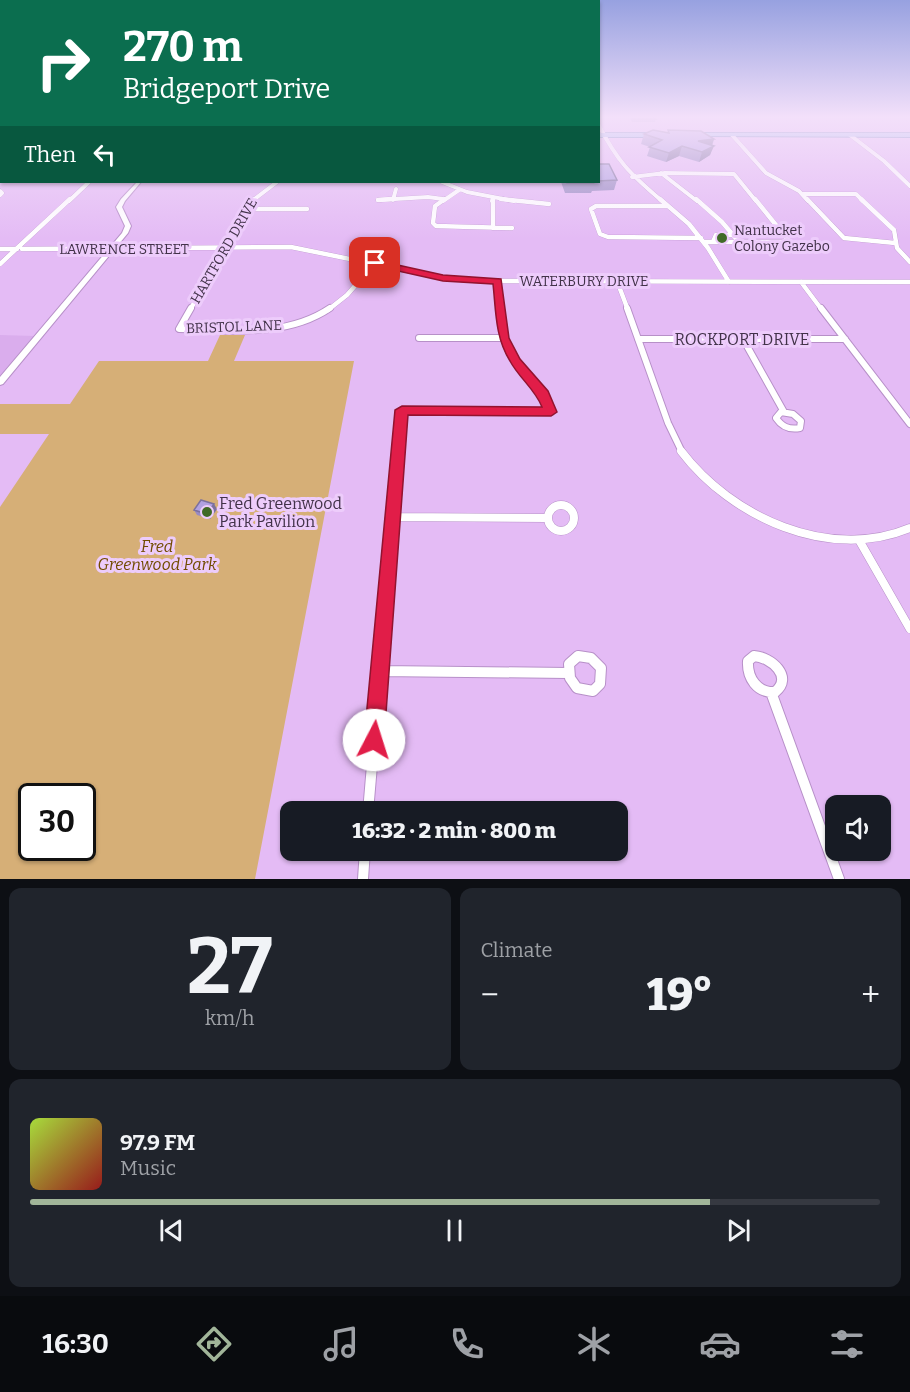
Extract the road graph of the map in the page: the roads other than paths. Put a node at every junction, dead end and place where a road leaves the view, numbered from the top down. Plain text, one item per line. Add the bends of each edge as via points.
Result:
1 (616, 157) edge
2 (752, 157) edge
3 (879, 157) edge
4 (663, 175) junction
5 (632, 177) junction
6 (88, 183) edge
7 (138, 183) edge
8 (275, 183) edge
9 (444, 183) edge
10 (910, 186) edge
11 (396, 189) dead end
12 (459, 189) junction
13 (802, 194) junction
14 (493, 198) junction
15 (378, 200) dead end
16 (393, 200) junction
17 (443, 200) junction
18 (549, 204) dead end
19 (669, 206) junction
20 (247, 209) junction
21 (308, 209) dead end
22 (493, 228) junction
23 (512, 228) dead end
24 (734, 234) junction
25 (702, 240) junction
26 (713, 242) junction
27 (739, 242) junction
28 (895, 243) junction
29 (225, 248) junction
30 (0, 249) edge
31 (18, 249) junction
32 (112, 249) junction
33 (910, 262) edge
34 (375, 263) junction
35 (0, 264) edge
36 (498, 281) junction
37 (617, 281) junction
38 (729, 282) junction
39 (801, 282) junction
40 (910, 282) edge
41 (179, 329) joint
42 (420, 338) dead end
43 (504, 338) junction
44 (638, 339) junction
45 (743, 339) junction
46 (845, 339) junction
47 (0, 382) edge
48 (784, 412) dead end
49 (910, 424) edge
50 (393, 517) junction
51 (547, 518) dead end
52 (910, 528) edge
53 (860, 540) junction
54 (910, 629) edge
55 (380, 670) junction
56 (568, 673) dead end
57 (771, 692) dead end
58 (369, 801) edge
59 (364, 861) edge
60 (363, 879) edge
61 (839, 879) edge

1 - 5 street
2 - 13 street via 769,176
3 - 10 street
4 - 5 street
4 - 24 street
4 - 27 street via 736,175 788,240
5 - 19 street
6 - 31 street
7 - 32 street via 120,203 119,210 128,226
8 - 20 street, HARTFORD DRIVE via 257,193
9 - 12 street
11 - 16 street
12 - 14 street
12 - 17 street
13 - 28 street via 844,238
13 - 28 street via 856,194 894,230
14 - 18 street
14 - 22 street
15 - 16 street
16 - 17 street
17 - 22 street via 435,207 436,226
19 - 25 street
19 - 25 street via 591,209 600,234 608,237
20 - 21 street
20 - 29 street, HARTFORD DRIVE
22 - 23 street
24 - 26 street via 716,236
24 - 27 street
25 - 26 street
25 - 38 street
26 - 27 street
28 - 33 street
29 - 32 street, LAWRENCE STREET
29 - 34 street, WATERBURY DRIVE via 300,248
29 - 41 street, HARTFORD DRIVE
30 - 31 street, LAWRENCE STREET
31 - 32 street, LAWRENCE STREET
31 - 35 street
32 - 47 street
34 - 36 street, WATERBURY DRIVE via 443,278
34 - 41 street, BRISTOL LANE via 336,305 299,323 264,329
36 - 37 street, WATERBURY DRIVE
36 - 43 street
37 - 38 street, WATERBURY DRIVE
37 - 44 street
38 - 39 street, WATERBURY DRIVE
39 - 40 street, WATERBURY DRIVE
39 - 46 street
42 - 43 street
43 - 50 street via 551,412 402,410
44 - 45 street, ROCKPORT DRIVE
44 - 53 street via 674,439 700,474 729,499 782,526 822,537
45 - 46 street, ROCKPORT DRIVE
45 - 48 street
46 - 49 street
50 - 51 street
50 - 55 street
52 - 53 street via 886,537
53 - 54 street
55 - 56 street
55 - 58 street
57 - 61 street
59 - 60 street

